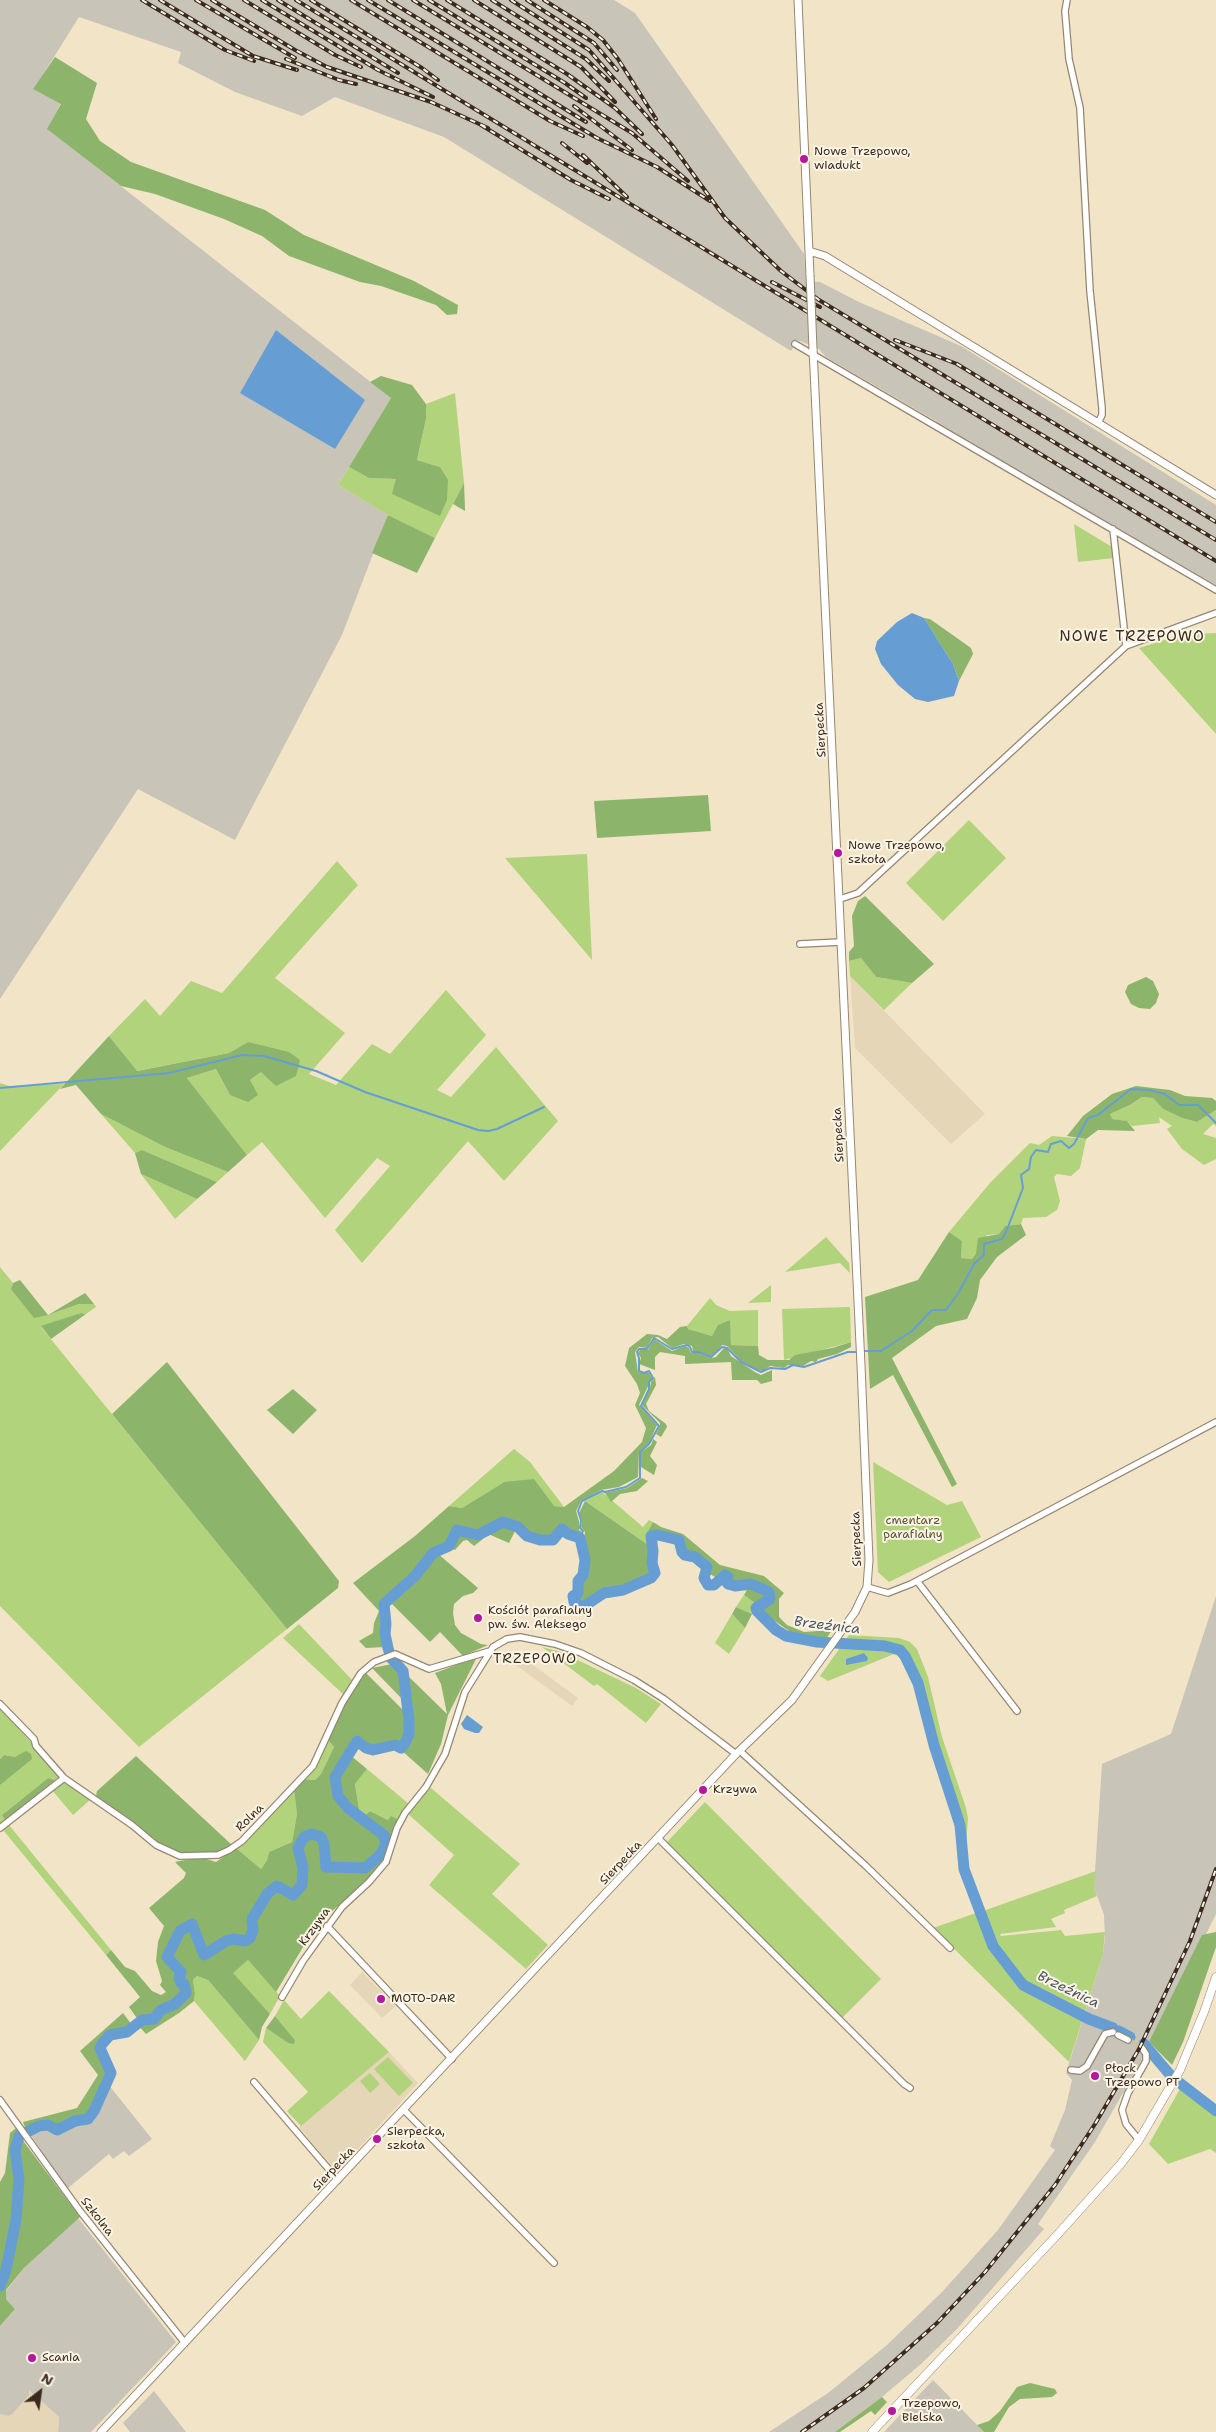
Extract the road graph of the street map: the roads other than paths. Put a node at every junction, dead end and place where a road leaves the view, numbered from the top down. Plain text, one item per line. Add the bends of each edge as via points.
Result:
1 (798, 0) edge
2 (1067, 0) edge
3 (809, 251) junction
4 (795, 344) dead end
5 (813, 352) junction
6 (1098, 423) junction
7 (1216, 495) edge
8 (1113, 529) junction
9 (1216, 590) edge
10 (1216, 613) edge
11 (1126, 646) junction
12 (840, 898) junction
13 (841, 942) junction
14 (800, 944) dead end
15 (1216, 1422) edge
16 (917, 1581) junction
17 (866, 1587) junction
18 (490, 1651) junction
19 (0, 1704) edge
20 (1017, 1711) dead end
21 (738, 1752) junction
22 (64, 1778) junction
23 (0, 1828) edge
24 (659, 1839) junction
25 (327, 1926) junction
26 (950, 1948) dead end
27 (1216, 1977) edge
28 (282, 1997) dead end
29 (1128, 2040) tunnel mouth
30 (1142, 2048) dead end
31 (452, 2058) junction
32 (1071, 2070) dead end
33 (254, 2082) dead end
34 (910, 2088) dead end
35 (0, 2100) edge
36 (404, 2110) junction
37 (1138, 2140) junction
38 (338, 2180) junction
39 (554, 2263) dead end
40 (184, 2343) junction
41 (101, 2432) edge
42 (872, 2432) edge

1 - 3 street, Sierpecka
2 - 6 street via 1068,59 1080,108 1091,300 1102,408
3 - 5 street, Sierpecka, bridge
3 - 6 street via 824,256
4 - 5 street
5 - 8 street
5 - 12 street, Sierpecka
6 - 7 street
8 - 9 street
8 - 11 street
10 - 11 street
11 - 12 street via 858,893
12 - 13 street, Sierpecka
13 - 14 street
13 - 17 street, Sierpecka via 869,1560
15 - 16 street
16 - 17 street via 888,1593
16 - 20 street
17 - 21 street, Sierpecka via 862,1600 844,1628 797,1694
18 - 21 street, Krzywa via 507,1639 520,1637 555,1644 581,1654 664,1698
18 - 22 street, Rolna via 429,1670 394,1654 374,1662 362,1673 342,1703 317,1759 306,1774 242,1841 218,1854 180,1856 169,1853
18 - 25 street, Krzywa via 466,1692 445,1754 426,1787 405,1813 386,1862
19 - 22 street, Rolna via 34,1739 36,1746
21 - 24 street, Sierpecka
21 - 26 street, Krzywa via 860,1860
22 - 23 street
24 - 31 street, Sierpecka
24 - 34 street
25 - 28 street, Krzywa
25 - 31 street
27 - 37 main road via 1180,2070
29 - 32 street via 1115,2034 1104,2034 1087,2066 1080,2071
30 - 37 street via 1146,2061 1122,2110 1126,2124
31 - 36 street, Sierpecka
33 - 38 street
35 - 40 street, Szkolna via 80,2211
36 - 38 street, Sierpecka
36 - 39 street
37 - 42 main road via 1095,2195
38 - 40 street, Sierpecka
40 - 41 street, Sierpecka

